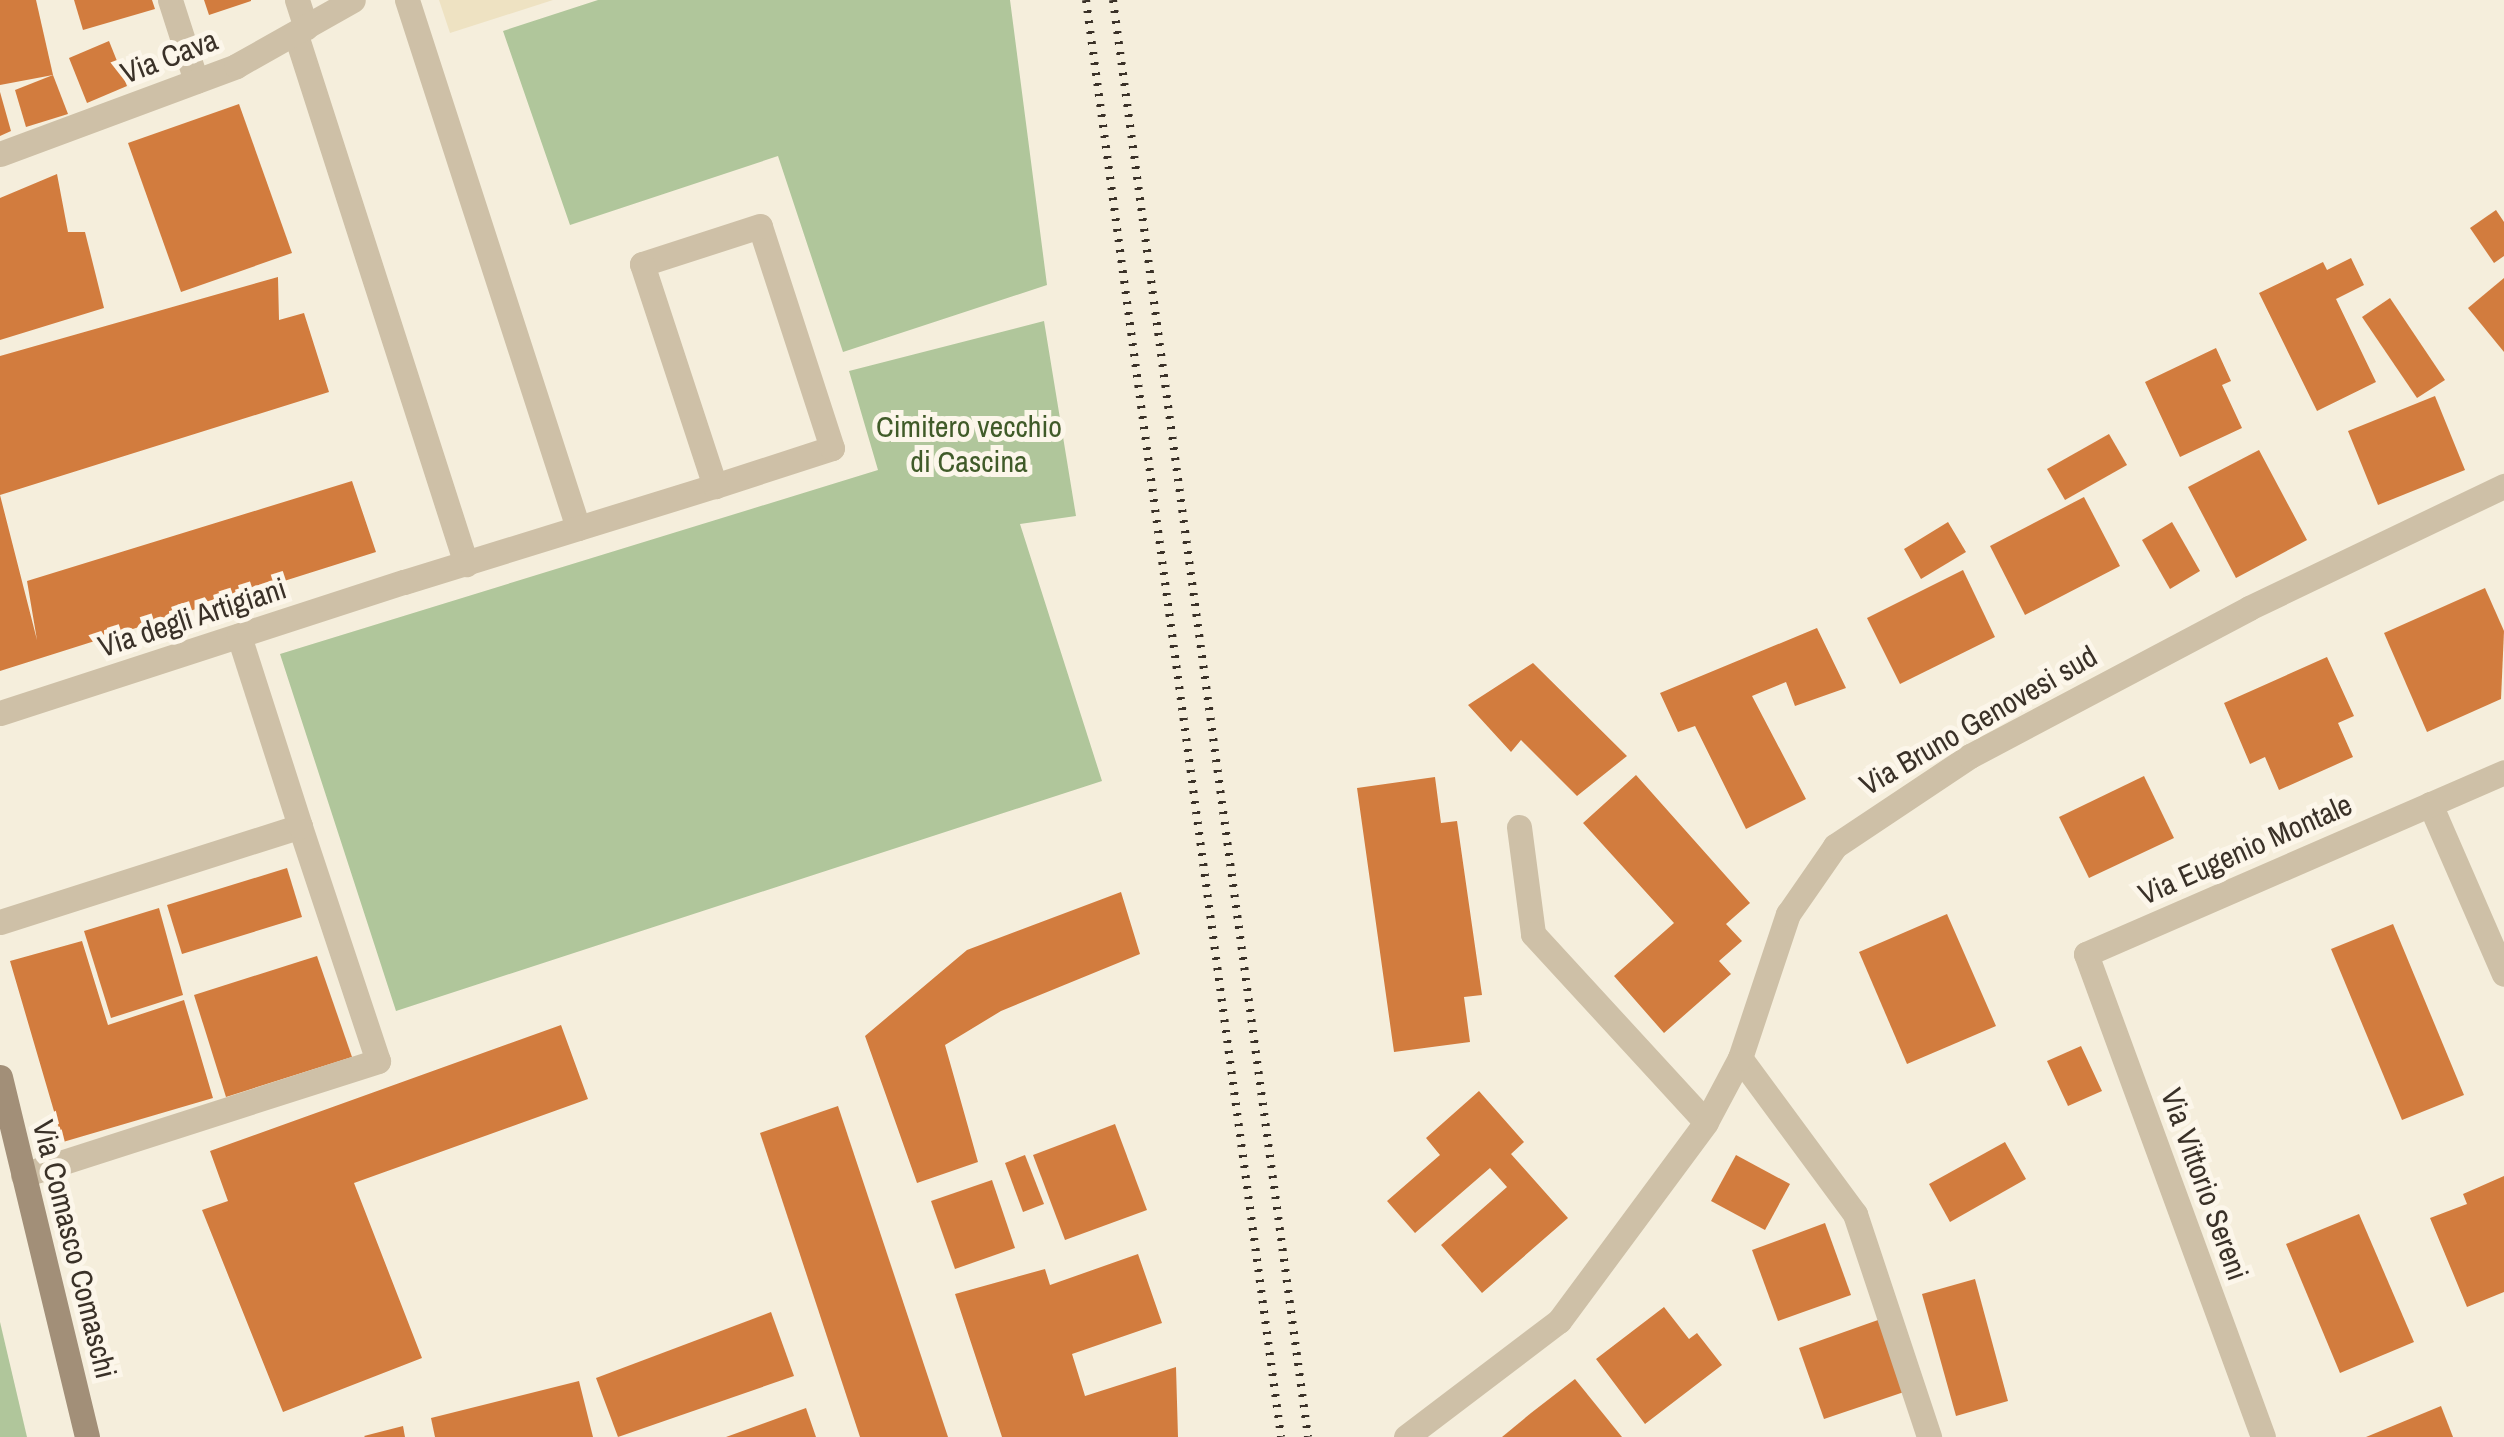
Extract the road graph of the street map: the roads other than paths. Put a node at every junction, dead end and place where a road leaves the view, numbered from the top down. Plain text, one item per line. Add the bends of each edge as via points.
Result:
1 (170, 0) edge
2 (297, 0) edge
3 (352, 0) edge
4 (407, 0) edge
5 (301, 31) junction
6 (196, 82) junction
7 (0, 154) edge
8 (715, 486) junction
9 (2504, 486) edge
10 (578, 528) junction
11 (466, 564) junction
12 (239, 636) junction
13 (0, 713) edge
14 (2504, 772) edge
15 (2430, 804) junction
16 (300, 826) junction
17 (1519, 827) dead end
18 (0, 922) edge
19 (2086, 954) joint
20 (2504, 974) edge
21 (1740, 1058) junction
22 (0, 1078) edge
23 (1706, 1122) junction
24 (24, 1175) junction
25 (87, 1437) edge
26 (1406, 1437) edge
27 (1929, 1437) edge
28 (2263, 1437) edge

1 - 6 street
2 - 5 street
3 - 5 street, Via Cava
4 - 10 street
5 - 6 street, Via Cava
5 - 11 street
6 - 7 street, Via Cava
8 - 8 street, Via degli Artigiani via 642,264 760,226 832,448
8 - 10 street, Via degli Artigiani
9 - 21 street, Via Bruno Genovesi sud via 2249,608 1970,756 1864,824 1803,884 1776,940
10 - 11 street, Via degli Artigiani
11 - 12 street, Via degli Artigiani
12 - 13 street, Via degli Artigiani
12 - 16 street
14 - 15 street, Via Eugenio Montale
15 - 19 street, Via Eugenio Montale
15 - 20 street
16 - 18 street
16 - 24 street via 378,1061
17 - 23 street via 1533,934
19 - 28 street, Via Vittorio Sereni
21 - 23 street, Via Bruno Genovesi sud
21 - 27 street via 1854,1214
22 - 24 main road, Via Comasco Comaschi
23 - 26 street, Via Bruno Genovesi sud via 1560,1321
24 - 25 main road, Via Comasco Comaschi

